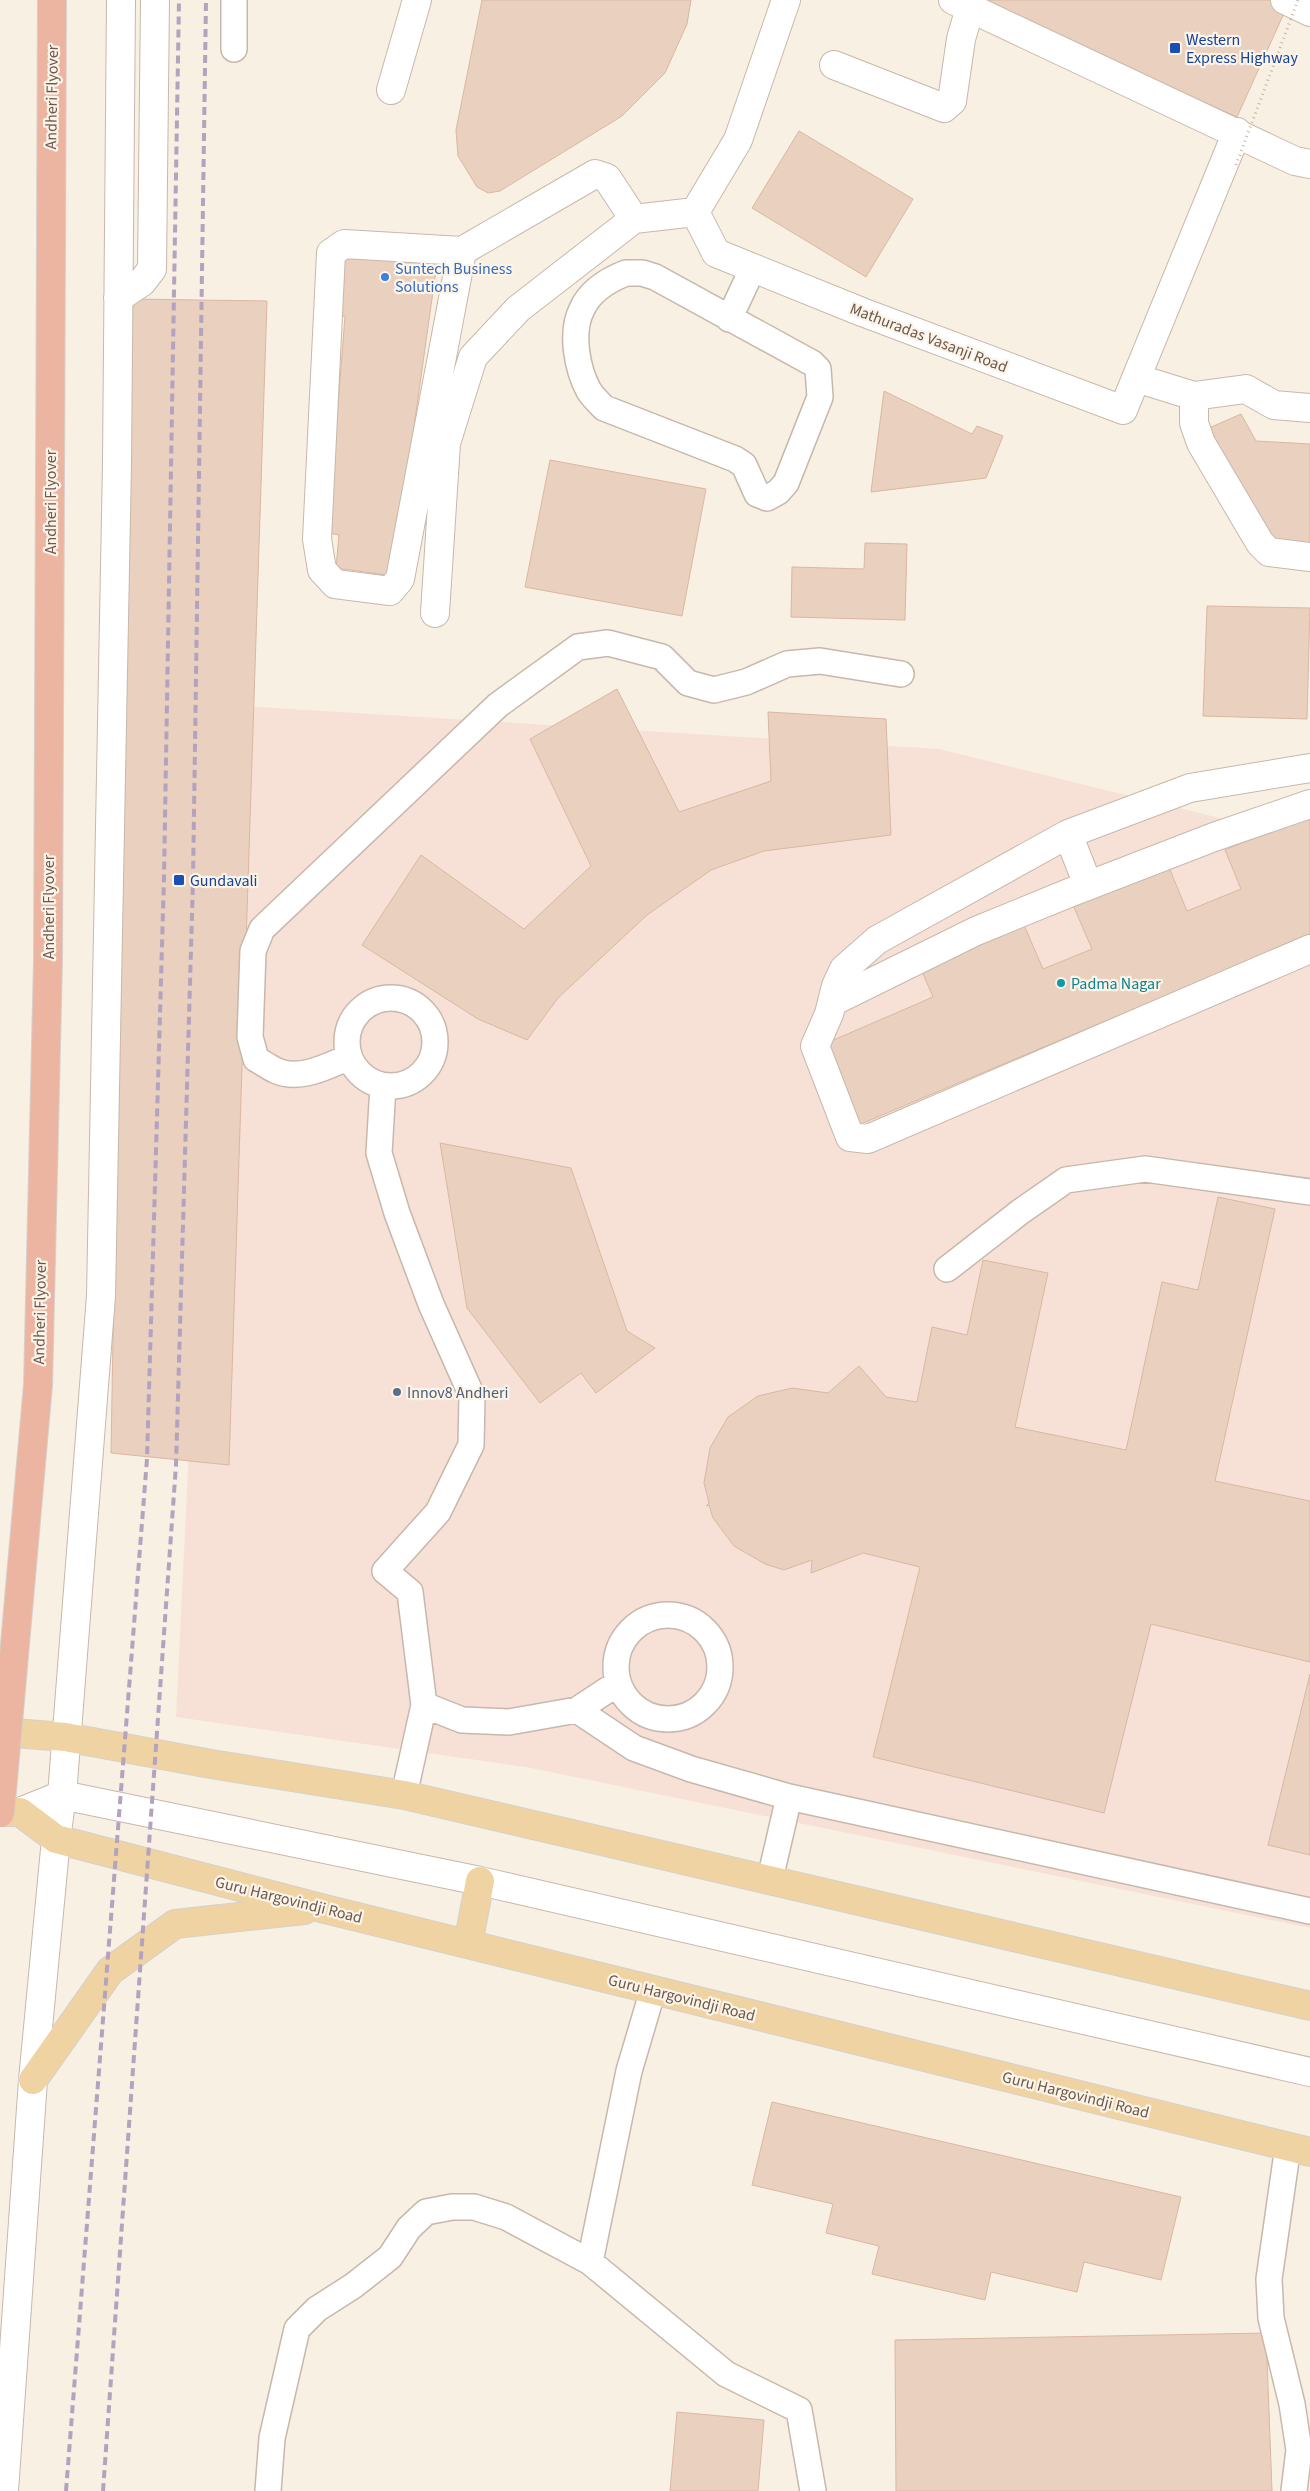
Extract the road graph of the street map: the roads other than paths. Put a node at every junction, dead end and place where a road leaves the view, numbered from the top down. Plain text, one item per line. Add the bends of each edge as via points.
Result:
1 (52, 0) edge
2 (234, 0) edge
3 (417, 0) edge
4 (786, 0) edge
5 (1286, 0) edge
6 (962, 4) edge
7 (121, 5) edge
8 (155, 6) edge
9 (1310, 12) edge
10 (234, 49) dead end
11 (834, 65) dead end
12 (391, 90) dead end
13 (1237, 132) junction
14 (1310, 164) edge
15 (695, 212) junction
16 (634, 218) junction
17 (462, 251) junction
18 (754, 268) junction
19 (118, 298) junction
20 (729, 319) junction
21 (1136, 378) junction
22 (1194, 396) junction
23 (1310, 408) edge
24 (1310, 557) edge
25 (435, 613) dead end
26 (901, 674) dead end
27 (1308, 775) edge
28 (1310, 804) edge
29 (1068, 834) junction
30 (1088, 885) junction
31 (1310, 949) edge
32 (832, 1002) junction
33 (349, 1058) junction
34 (383, 1086) junction
35 (1310, 1192) edge
36 (947, 1269) dead end
37 (618, 1684) junction
38 (424, 1705) junction
39 (577, 1710) junction
40 (0, 1732) edge
41 (65, 1737) junction
42 (404, 1795) junction
43 (62, 1796) junction
44 (789, 1797) junction
45 (7, 1812) edge
46 (56, 1839) junction
47 (770, 1879) junction
48 (480, 1882) junction
49 (320, 1908) junction
50 (1310, 1911) edge
51 (468, 1944) junction
52 (653, 1990) junction
53 (1310, 2006) edge
54 (1310, 2072) edge
55 (33, 2080) junction
56 (1299, 2149) edge
57 (590, 2262) junction
58 (4, 2491) edge
59 (268, 2491) edge
60 (813, 2491) edge
61 (1294, 2491) edge

1 - 45 highway, Andheri Flyover, bridge via 48,950 38,1385
2 - 10 lane
3 - 12 street
4 - 15 street via 738,140
5 - 9 street
6 - 11 street via 961,39 952,101 944,108
6 - 13 street
7 - 8 street
7 - 19 street
8 - 19 street via 152,269 142,282
13 - 14 street via 1295,161
13 - 21 street, Mathuradas Vasanji Road
15 - 16 street
15 - 18 street, Mathuradas Vasanji Road via 716,253
16 - 17 street via 607,178 595,174
16 - 25 street via 518,309 473,356 446,443
17 - 17 street via 344,244 331,253 317,539 322,570 335,584 390,591 400,579
18 - 20 lane
18 - 21 street, Mathuradas Vasanji Road via 1123,410
19 - 41 street via 101,1296
20 - 20 lane via 818,369 820,397 786,483 767,498 757,494 744,465 735,459 604,408 590,392 580,371 577,327 581,309 593,293 626,273 654,277
21 - 22 street
22 - 23 street via 1246,389 1274,405
22 - 24 street via 1194,423 1201,443 1260,543 1269,552
26 - 33 lane via 820,661 786,664 746,682 714,690 688,683 662,657 608,643 578,647 498,704 262,930 253,951 250,1037 256,1059 278,1072 302,1074
27 - 29 street via 1190,788
28 - 30 street via 1214,836
29 - 30 street
29 - 32 street via 877,940 844,969
30 - 32 street via 976,931
31 - 32 street via 868,1139 850,1137 815,1046
33 - 34 lane via 357,1071
33 - 34 lane via 349,1027 369,1004 398,998 423,1010 435,1035 436,1049 432,1062 411,1082
34 - 38 lane via 379,1154 431,1304 472,1396 472,1445 438,1512 385,1571 410,1592
35 - 36 lane via 1145,1169 1066,1180
37 - 37 lane via 619,1650 627,1635 640,1623 656,1617 690,1620 704,1630 720,1659 714,1692 703,1706 680,1717 654,1717 639,1710
37 - 39 lane
38 - 39 lane via 462,1720 509,1722
38 - 42 lane
39 - 44 lane via 634,1748 691,1770
40 - 41 main road
41 - 42 main road
41 - 43 street
42 - 47 main road
43 - 45 street
43 - 46 street
43 - 48 street
44 - 47 lane
44 - 50 lane
45 - 46 main road
46 - 49 main road, Guru Hargovindji Road
46 - 55 street
47 - 53 main road
48 - 51 main road
48 - 54 street
49 - 51 main road, Guru Hargovindji Road
49 - 55 main road via 175,1924 110,1971
51 - 52 main road, Guru Hargovindji Road
52 - 56 main road, Guru Hargovindji Road
52 - 57 lane via 629,2071
55 - 58 street
56 - 61 lane via 1268,2279 1271,2318 1292,2404 1298,2450
57 - 59 lane via 506,2217 474,2207 426,2212 409,2228 390,2257 317,2309 297,2329 272,2438
57 - 60 lane via 726,2374 799,2410

